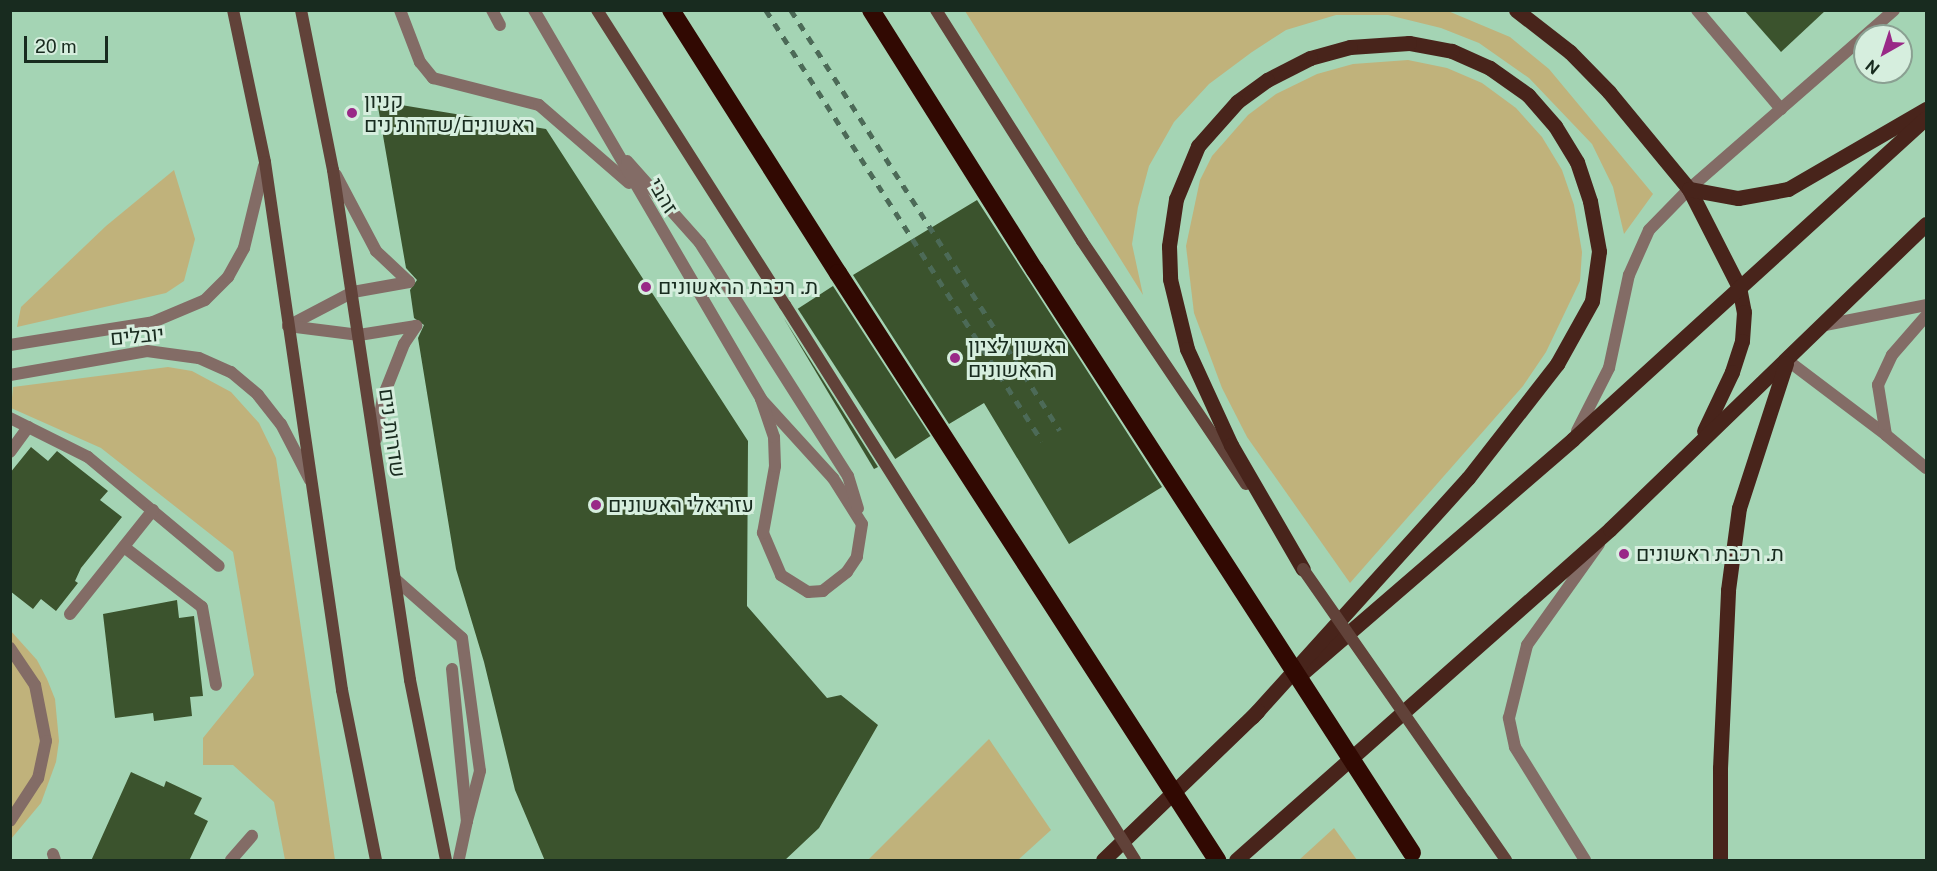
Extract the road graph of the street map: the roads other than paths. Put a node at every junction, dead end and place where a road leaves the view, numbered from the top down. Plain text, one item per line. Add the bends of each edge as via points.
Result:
1 (233, 10) edge
2 (301, 10) edge
3 (400, 10) edge
4 (492, 10) edge
5 (534, 10) edge
6 (597, 10) edge
7 (671, 10) edge
8 (871, 10) edge
9 (936, 10) edge
10 (1516, 10) edge
11 (1697, 10) edge
12 (1894, 10) edge
13 (500, 25) dead end
14 (1781, 109) junction
15 (1926, 109) edge
16 (1926, 118) edge
17 (610, 142) junction
18 (265, 162) junction
19 (333, 170) junction
20 (1689, 189) junction
21 (638, 191) junction
22 (1926, 224) edge
23 (1739, 287) junction
24 (352, 292) junction
25 (1926, 305) edge
26 (1926, 316) edge
27 (288, 326) junction
28 (1819, 327) junction
29 (359, 335) junction
30 (10, 345) edge
31 (1787, 360) junction
32 (10, 375) edge
33 (761, 399) junction
34 (10, 418) edge
35 (28, 427) junction
36 (1886, 435) junction
37 (1573, 439) junction
38 (1696, 445) junction
39 (375, 451) junction
40 (10, 452) edge
41 (1926, 468) edge
42 (312, 485) junction
43 (153, 510) junction
44 (862, 525) junction
45 (1610, 529) junction
46 (123, 547) junction
47 (219, 566) dead end
48 (1304, 569) junction
49 (395, 579) junction
50 (70, 614) dead end
51 (10, 648) edge
52 (452, 669) dead end
53 (216, 686) dead end
54 (1252, 717) junction
55 (10, 821) edge
56 (467, 821) junction
57 (252, 836) dead end
58 (1415, 857) edge
59 (231, 861) edge
60 (376, 861) edge
61 (446, 861) edge
62 (459, 861) edge
63 (1103, 861) edge
64 (1135, 861) edge
65 (1216, 861) edge
66 (1236, 861) edge
67 (1506, 861) edge
68 (1585, 861) edge
69 (1720, 861) edge

1 - 18 main road
2 - 19 main road, שדרות נים
3 - 21 street via 420,62 433,78 539,105
4 - 13 street
5 - 17 street, זהבי
6 - 64 main road, bridge
7 - 65 highway, bridge
8 - 58 highway, bridge
9 - 48 main road via 1082,241
10 - 20 main road via 1570,52 1601,84
11 - 14 street
12 - 14 street
14 - 20 street
15 - 20 main road via 1788,189 1738,198
16 - 23 main road
17 - 21 street, זהבי
17 - 44 street via 700,243 848,476
18 - 27 main road
18 - 30 street, יובלים via 244,248 228,277 205,300 153,322
19 - 24 main road, שדרות נים
19 - 24 street via 376,251 409,282
20 - 23 main road
20 - 37 street via 1649,230 1637,252 1609,368
21 - 33 street, זהבי
22 - 28 main road
23 - 37 main road
23 - 38 main road via 1744,312 1742,341 1732,372
24 - 27 street
24 - 29 main road, שדרות נים
25 - 28 street
26 - 36 street via 1892,355 1878,385
27 - 29 street
27 - 42 main road
28 - 31 main road
29 - 39 main road, שדרות נים
29 - 39 street via 416,326 404,344 383,397
31 - 36 street
31 - 38 main road
31 - 69 main road via 1739,508 1728,590
32 - 42 street, יובלים via 147,351 199,358 231,372 266,403 291,441
33 - 44 street via 833,478
33 - 44 street via 774,437 775,466 763,533 781,575 808,592 824,591 847,572 857,557
34 - 35 street
35 - 40 street
35 - 43 street via 88,457
36 - 41 street
37 - 54 main road
38 - 45 main road
39 - 49 main road, שדרות נים
42 - 60 main road via 342,690
43 - 46 street
43 - 47 street
45 - 66 main road
45 - 68 street via 1527,645 1509,718 1515,747
46 - 50 street
46 - 53 street via 202,607
48 - 54 main road via 1231,445 1186,349 1170,279 1169,246 1176,199 1198,146 1237,102 1267,80 1310,58 1350,47 1409,43 1452,51 1490,68 1528,95 1556,126 1577,162 1590,201 1599,251 1592,301 1557,364 1468,478
48 - 67 main road, bridge
49 - 56 street via 462,638 480,771
49 - 61 main road, שדרות נים via 412,690
51 - 55 street via 35,685 46,741 38,778
52 - 56 street
54 - 63 main road
56 - 62 street
57 - 59 street

